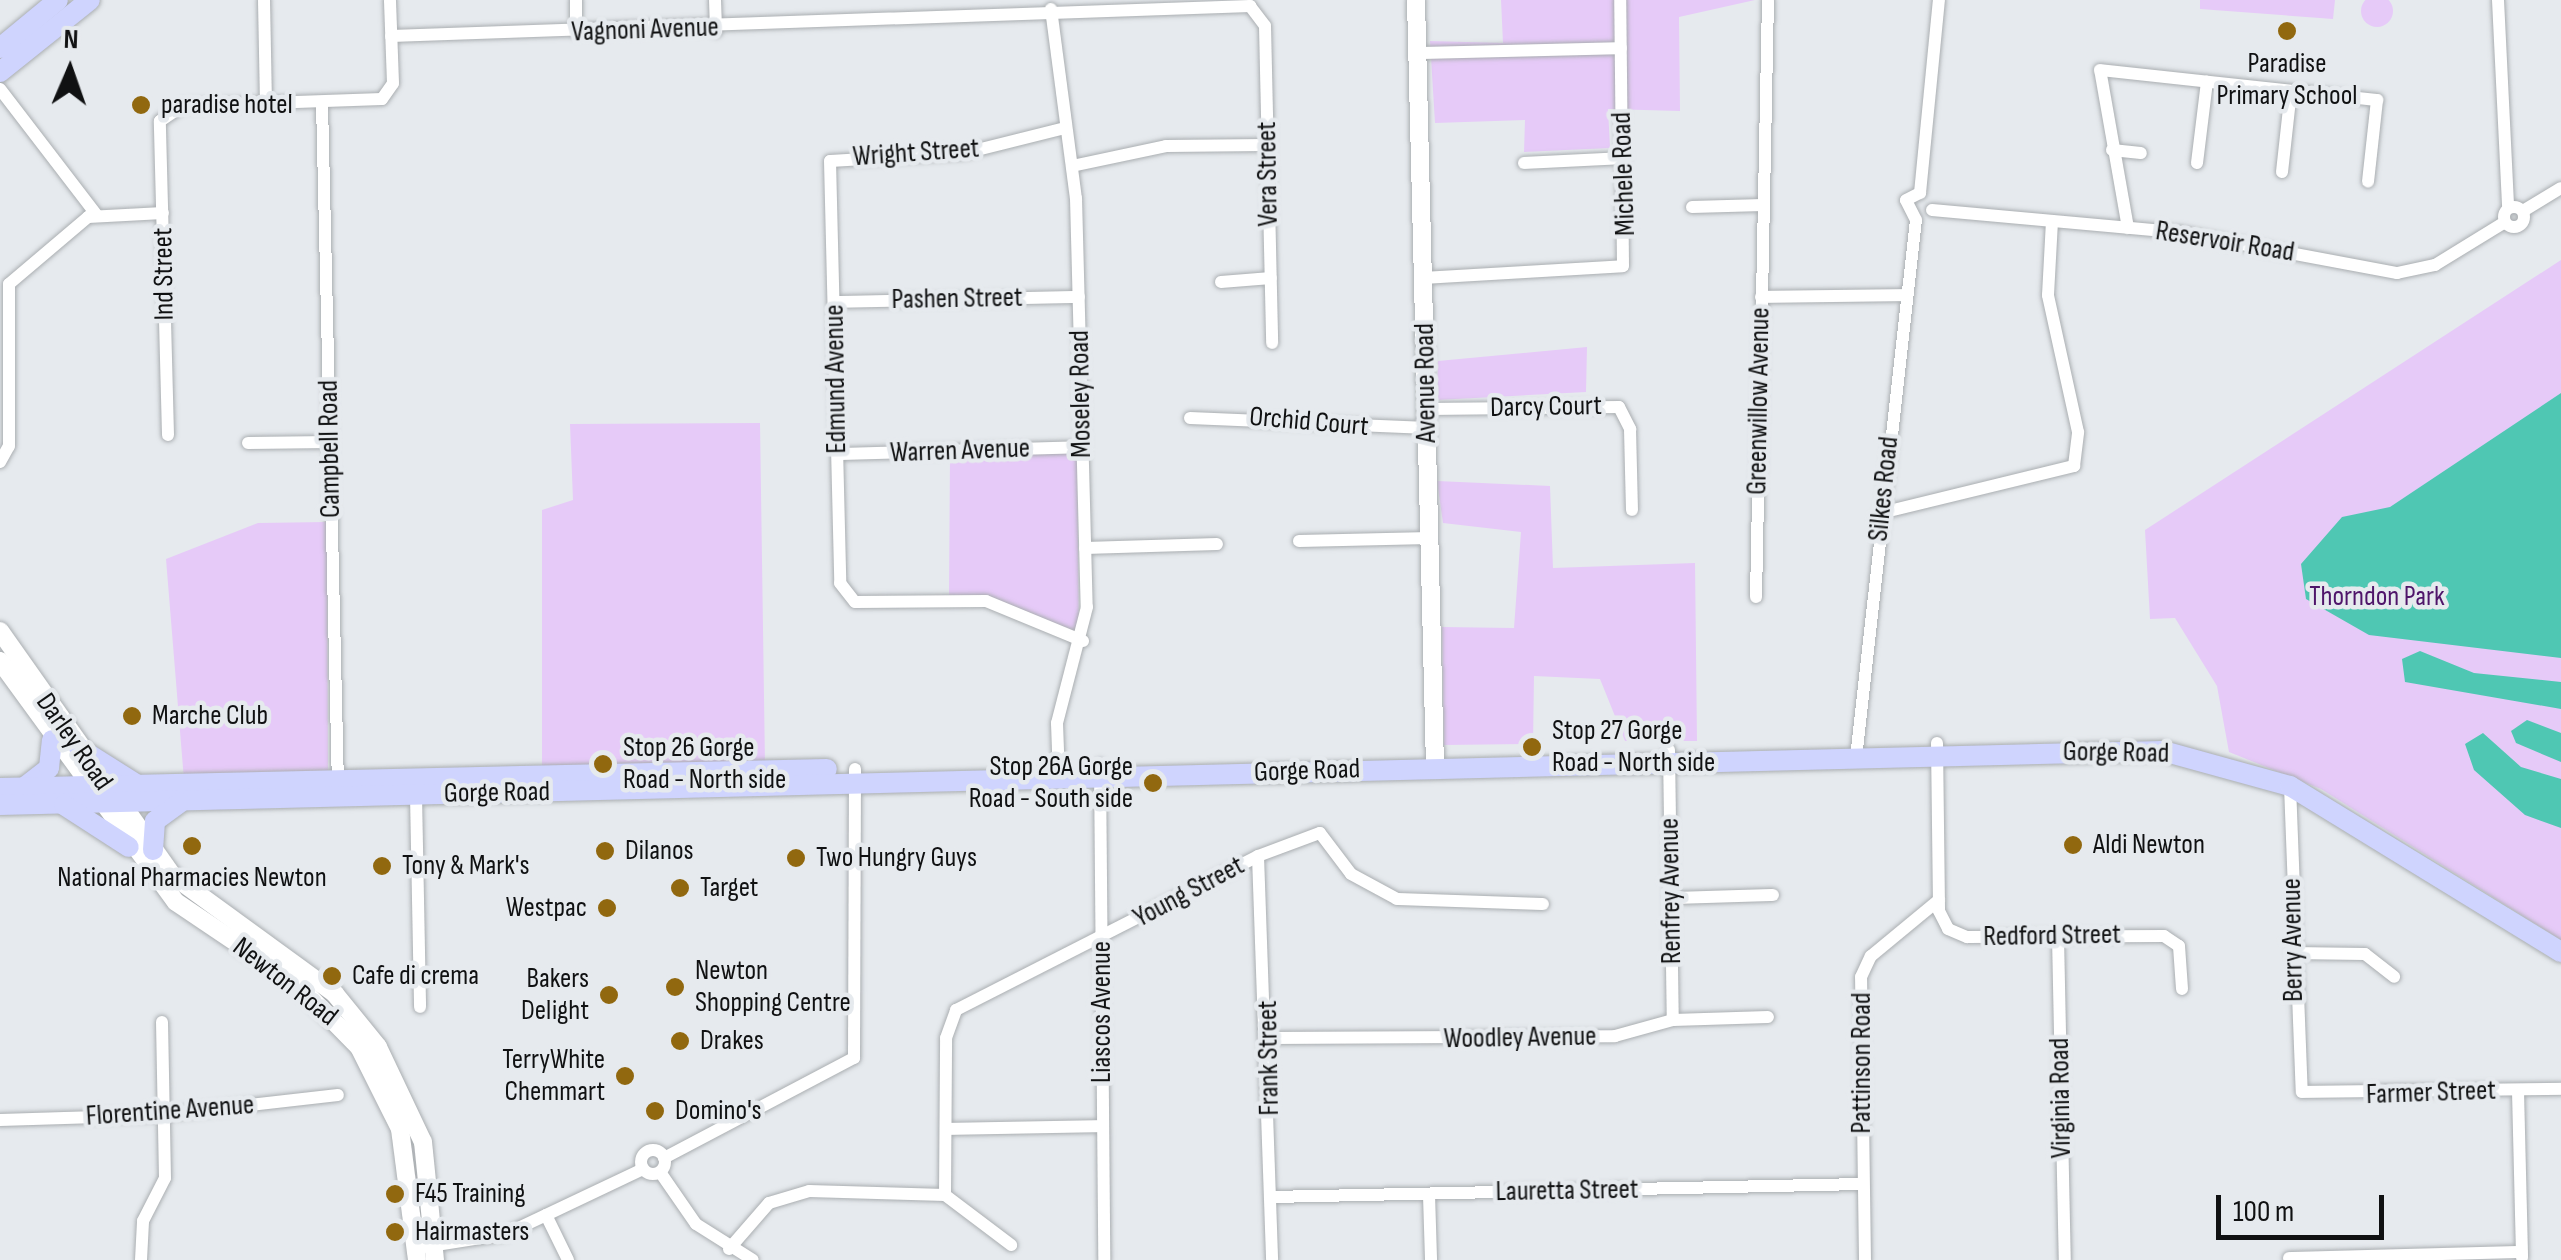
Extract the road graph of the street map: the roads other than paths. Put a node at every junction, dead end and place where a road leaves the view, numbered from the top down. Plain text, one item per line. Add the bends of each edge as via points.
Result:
1 (58, 0) edge
2 (90, 0) edge
3 (264, 0) edge
4 (390, 0) edge
5 (576, 0) edge
6 (715, 0) edge
7 (1416, 0) edge
8 (1620, 0) edge
9 (1768, 0) edge
10 (1939, 0) edge
11 (2498, 0) edge
12 (849, 7) edge
13 (1257, 8) joint
14 (1051, 9) junction
15 (716, 31) junction
16 (576, 32) junction
17 (391, 36) junction
18 (0, 48) edge
19 (1621, 48) junction
20 (1418, 52) junction
21 (0, 72) edge
22 (2207, 82) junction
23 (0, 89) edge
24 (2292, 91) junction
25 (322, 102) junction
26 (266, 104) junction
27 (1061, 129) junction
28 (1266, 145) junction
29 (2112, 150) junction
30 (2141, 153) dead end
31 (1624, 158) junction
32 (830, 161) joint
33 (1524, 163) dead end
34 (2197, 164) dead end
35 (1072, 166) junction
36 (2282, 172) dead end
37 (2368, 182) dead end
38 (2561, 188) edge
39 (1920, 193) junction
40 (1763, 205) junction
41 (1692, 207) dead end
42 (1932, 210) junction
43 (163, 213) junction
44 (96, 214) junction
45 (2512, 214) junction
46 (1916, 220) junction
47 (2052, 221) junction
48 (2128, 228) junction
49 (1270, 278) junction
50 (1423, 278) junction
51 (1221, 282) dead end
52 (1906, 295) junction
53 (1079, 297) junction
54 (1761, 297) junction
55 (835, 302) junction
56 (1272, 343) dead end
57 (1190, 418) dead end
58 (1428, 418) junction
59 (168, 436) dead end
60 (330, 442) junction
61 (248, 443) dead end
62 (1082, 447) junction
63 (838, 454) junction
64 (0, 462) edge
65 (1632, 510) dead end
66 (1881, 513) junction
67 (1430, 538) junction
68 (1299, 541) dead end
69 (1217, 544) dead end
70 (1085, 548) junction
71 (1756, 597) dead end
72 (0, 630) edge
73 (1083, 641) junction
74 (0, 661) edge
75 (52, 740) junction
76 (78, 748) junction
77 (1937, 749) junction
78 (1856, 752) junction
79 (1669, 756) junction
80 (1434, 762) junction
81 (1099, 770) junction
82 (1059, 772) junction
83 (855, 776) junction
84 (520, 777) junction
85 (626, 782) junction
86 (138, 785) junction
87 (2290, 786) junction
88 (10, 788) edge
89 (416, 788) junction
90 (338, 789) junction
91 (537, 792) junction
92 (100, 794) junction
93 (186, 800) junction
94 (60, 803) junction
95 (0, 804) edge
96 (129, 848) junction
97 (153, 850) junction
98 (1258, 856) junction
99 (1773, 895) dead end
100 (1672, 898) junction
101 (1939, 900) junction
102 (1544, 904) dead end
103 (2058, 937) junction
104 (1102, 938) junction
105 (2561, 940) edge
106 (2561, 952) edge
107 (2293, 953) junction
108 (2394, 977) dead end
109 (2182, 989) dead end
110 (420, 1007) dead end
111 (1768, 1018) dead end
112 (1673, 1020) junction
113 (162, 1022) dead end
114 (1268, 1038) junction
115 (2561, 1089) edge
116 (2518, 1091) junction
117 (2302, 1092) joint
118 (338, 1094) dead end
119 (162, 1115) junction
120 (0, 1120) edge
121 (1102, 1126) junction
122 (948, 1129) junction
123 (664, 1158) junction
124 (643, 1169) junction
125 (660, 1172) junction
126 (1863, 1184) junction
127 (945, 1195) junction
128 (1429, 1195) junction
129 (1271, 1197) junction
130 (546, 1215) junction
131 (1011, 1245) dead end
132 (729, 1248) junction
133 (426, 1254) edge
134 (2522, 1256) edge
135 (2288, 1258) edge
136 (142, 1260) edge
137 (568, 1260) edge
138 (753, 1260) edge
139 (1104, 1260) edge
140 (1272, 1260) edge
141 (1431, 1260) edge
142 (1865, 1260) edge
143 (2065, 1260) edge

1 - 18 main road
2 - 21 main road
3 - 26 street
4 - 17 street
5 - 16 street
6 - 15 street
7 - 20 main road, Avenue Road
8 - 19 street, Michele Road
9 - 40 street, Greenwillow Avenue
10 - 39 street
11 - 45 street
12 - 14 street, Vagnoni Avenue
12 - 15 street, Vagnoni Avenue
13 - 14 street, Vagnoni Avenue
13 - 28 street, Vera Street
14 - 27 street, Moseley Road
15 - 16 street, Vagnoni Avenue
16 - 17 street, Vagnoni Avenue
17 - 25 street via 388,96
19 - 20 street
19 - 31 street, Michele Road
20 - 50 main road, Avenue Road
22 - 24 street
22 - 29 street via 2100,70 2116,130
22 - 34 street
23 - 44 street
24 - 36 street
24 - 37 street via 2376,100
25 - 26 street
25 - 60 street, Campbell Road
26 - 43 street, Ind Street via 164,114
27 - 32 street, Wright Street via 965,153
27 - 35 street, Moseley Road
28 - 35 street via 1166,146
28 - 49 street, Vera Street
29 - 30 street
29 - 48 street
31 - 33 street
31 - 50 street, Michele Road via 1626,258 1615,271
32 - 55 street, Edmund Avenue
35 - 53 street, Moseley Road
38 - 45 street, Reservoir Road
39 - 42 street
39 - 46 street, Silkes Road via 1904,208
40 - 41 street
40 - 54 street, Greenwillow Avenue
42 - 46 street
42 - 47 street, Reservoir Road
43 - 44 street
43 - 59 street, Ind Street
44 - 64 street via 10,284 9,446
45 - 48 street, Reservoir Road via 2435,265 2397,273
46 - 52 street, Silkes Road
47 - 48 street, Reservoir Road
47 - 66 street via 2048,295 2078,432 2074,466
49 - 51 street
49 - 56 street, Vera Street
50 - 58 main road, Avenue Road
52 - 54 street
52 - 66 street, Silkes Road
53 - 55 street, Pashen Street
53 - 62 street, Moseley Road
54 - 71 street, Greenwillow Avenue
55 - 63 street, Edmund Avenue
57 - 58 street, Orchid Court
58 - 65 street, Darcy Court via 1619,407 1630,429
58 - 67 main road, Avenue Road
60 - 61 street
60 - 90 street, Campbell Road
62 - 63 street, Warren Avenue
62 - 70 street, Moseley Road
63 - 73 street, Edmund Avenue via 843,597 986,602
66 - 78 street, Silkes Road
67 - 68 street
67 - 80 main road, Avenue Road
69 - 70 street
70 - 73 street, Moseley Road
72 - 76 main road, Darley Road
73 - 82 street, Moseley Road via 1060,706
74 - 75 main road, Darley Road
75 - 88 main road via 46,773
75 - 92 main road, Darley Road
76 - 86 main road
76 - 92 main road, Darley Road
77 - 78 main road, Gorge Road
77 - 87 main road, Gorge Road via 2163,752
77 - 101 street
77 - 105 main road, Gorge Road via 2156,740 2256,760 2353,807
78 - 79 main road, Gorge Road
79 - 80 main road, Gorge Road
79 - 100 street, Renfrey Avenue
80 - 81 main road, Gorge Road
81 - 82 main road, Gorge Road
81 - 104 street, Liascos Avenue
82 - 83 main road, Gorge Road
83 - 85 main road, Gorge Road
83 - 123 street via 854,1058
84 - 85 main road, Gorge Road
84 - 89 main road, Gorge Road
84 - 91 main road
85 - 91 main road, Gorge Road
86 - 90 main road, Gorge Road
86 - 92 main road, Gorge Road
87 - 106 main road, Gorge Road
87 - 107 street, Berry Avenue
88 - 92 main road, Gorge Road
89 - 90 main road, Gorge Road
89 - 91 main road, Gorge Road
89 - 110 street
90 - 93 main road, Gorge Road
92 - 93 main road, Gorge Road
92 - 94 main road, Gorge Road
92 - 96 main road, Newton Road
92 - 97 main road, Newton Road
93 - 97 main road via 157,818
94 - 95 main road, Gorge Road
94 - 96 main road
96 - 133 main road, Newton Road via 176,902 296,984 359,1047 400,1129
97 - 133 main road, Newton Road via 186,889 281,951 367,1031 399,1078 422,1142
98 - 102 street, Young Street via 1304,834 1326,836 1351,874 1398,899
98 - 104 street, Young Street
98 - 114 street, Frank Street
99 - 100 street
100 - 112 street, Renfrey Avenue
101 - 103 street, Redford Street via 1956,935
101 - 126 street, Pattinson Road via 1864,969
103 - 109 street, Redford Street via 2173,939
103 - 143 street, Virginia Road
104 - 121 street, Liascos Avenue
104 - 122 street, Young Street via 950,1018
107 - 108 street via 2365,954
107 - 117 street, Berry Avenue
111 - 112 street, Woodley Avenue
112 - 114 street, Woodley Avenue via 1615,1036
113 - 119 street
114 - 129 street, Frank Street
115 - 116 street, Farmer Street
116 - 117 street, Farmer Street
116 - 134 street
118 - 119 street, Florentine Avenue
119 - 120 street, Florentine Avenue
119 - 136 street via 165,1178 143,1221
121 - 122 street
121 - 139 street, Liascos Avenue
122 - 127 street
123 - 124 street via 649,1151
123 - 125 street
124 - 125 street
124 - 130 street
125 - 132 street via 696,1224
126 - 128 street, Lauretta Street
126 - 142 street, Pattinson Road
127 - 131 street
127 - 132 street via 784,1195
128 - 129 street, Lauretta Street
128 - 141 street
129 - 140 street, Frank Street
130 - 133 street via 487,1240
130 - 137 street
132 - 138 street
134 - 135 street

